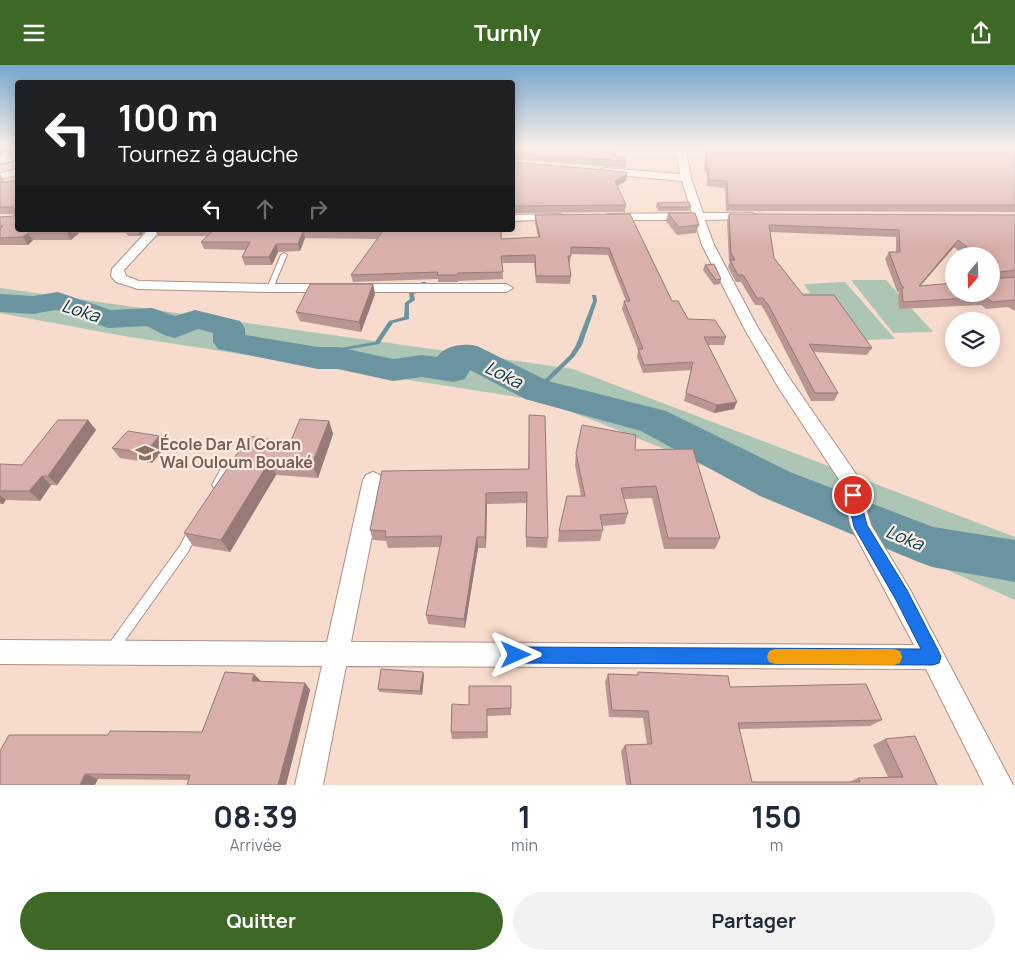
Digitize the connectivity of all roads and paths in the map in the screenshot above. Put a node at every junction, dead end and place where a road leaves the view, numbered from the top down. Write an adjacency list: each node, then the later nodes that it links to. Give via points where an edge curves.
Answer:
1 (687, 181): 2 (street)
2 (699, 216): 3 (street); 6 (street); 18 (street, via 708,245 751,329 849,479 861,527)
3 (768, 216)
4 (515, 217): 5 (street)
5 (570, 217)
6 (598, 217)
7 (153, 232): 9 (street, via 118,269 121,279 138,285)
8 (284, 255): 9 (lane)
9 (270, 288): 10 (street)
10 (506, 288)
11 (226, 470): 13 (lane)
12 (373, 480): 17 (street)
13 (212, 496)
14 (198, 523): 16 (lane, via 184,549)
15 (0, 653): 16 (street)
16 (109, 653): 17 (street)
17 (337, 655): 18 (street); 19 (street)
18 (933, 657): 20 (street)
19 (309, 785)
20 (999, 785)

